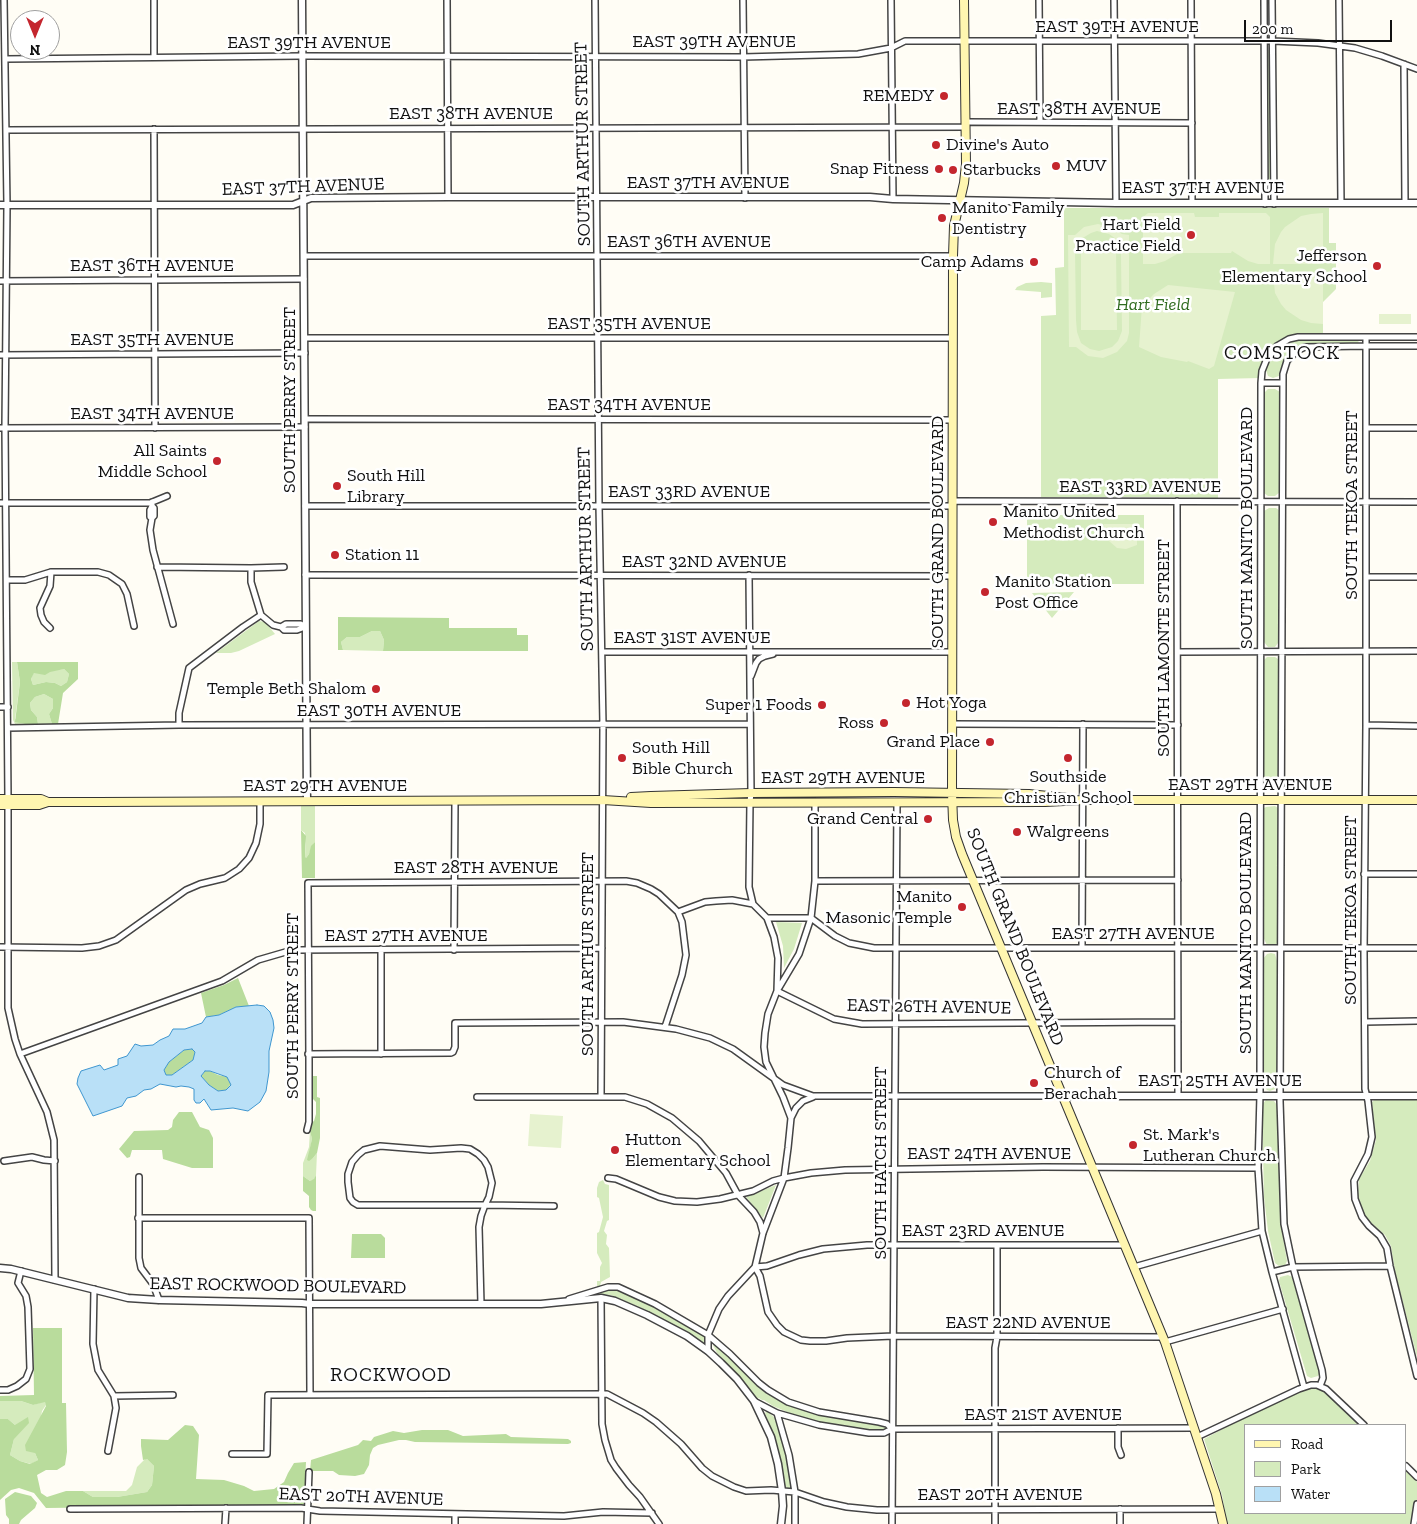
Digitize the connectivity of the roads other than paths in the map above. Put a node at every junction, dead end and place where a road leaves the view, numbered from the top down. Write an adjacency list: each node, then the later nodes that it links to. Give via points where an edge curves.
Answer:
1 (4, 0): 25 (street)
2 (154, 0): 26 (street)
3 (302, 0): 23 (street, SOUTH PERRY STREET)
4 (447, 0): 27 (street)
5 (595, 0): 24 (street, SOUTH ARTHUR STREET)
6 (743, 0): 28 (street)
7 (891, 0): 22 (street)
8 (964, 0): 15 (main road, SOUTH GRAND BOULEVARD)
9 (1039, 0): 16 (street)
10 (1114, 0): 17 (street)
11 (1191, 0): 18 (street)
12 (1264, 0): 19 (street)
13 (1272, 0): 20 (street)
14 (1339, 0): 21 (street)
15 (964, 40): 16 (street, EAST 39TH AVENUE); 22 (street, EAST 39TH AVENUE, via 905,41); 34 (main road, SOUTH GRAND BOULEVARD)
16 (1039, 41): 17 (street, EAST 39TH AVENUE); 31 (street)
17 (1114, 41): 18 (street, EAST 39TH AVENUE); 32 (street)
18 (1191, 41): 19 (street, EAST 39TH AVENUE); 33 (street)
19 (1264, 41): 20 (street, EAST 39TH AVENUE); 54 (street)
20 (1273, 41): 21 (street, EAST 39TH AVENUE); 55 (street)
21 (1339, 46): 29 (street, EAST 39TH AVENUE); 50 (street)
22 (891, 48): 28 (street, EAST 39TH AVENUE, via 858,54); 38 (street)
23 (302, 56): 26 (street, EAST 39TH AVENUE); 27 (street, EAST 39TH AVENUE); 40 (street, SOUTH PERRY STREET)
24 (596, 56): 27 (street, EAST 39TH AVENUE); 28 (street, EAST 39TH AVENUE); 36 (street, SOUTH ARTHUR STREET)
25 (4, 57): 26 (street, EAST 39TH AVENUE); 41 (street)
26 (154, 57)
27 (448, 57): 35 (street)
28 (743, 57): 37 (street)
29 (1404, 64): 30 (street, EAST 39TH AVENUE); 51 (street)
30 (1417, 70)
31 (1040, 122): 32 (street, EAST 38TH AVENUE); 34 (street, EAST 38TH AVENUE)
32 (1115, 122): 33 (street, EAST 38TH AVENUE); 53 (street)
33 (1192, 122): 49 (street)
34 (966, 125): 38 (street, EAST 38TH AVENUE); 47 (main road, SOUTH GRAND BOULEVARD, via 966,164)
35 (448, 128): 36 (street, EAST 38TH AVENUE); 40 (street, EAST 38TH AVENUE); 43 (street)
36 (596, 128): 37 (street, EAST 38TH AVENUE); 44 (street, SOUTH ARTHUR STREET)
37 (745, 128): 38 (street, EAST 38TH AVENUE); 45 (street)
38 (892, 128): 46 (street)
39 (154, 129): 40 (street, EAST 38TH AVENUE); 41 (street, EAST 38TH AVENUE); 57 (street)
40 (303, 129): 48 (street, SOUTH PERRY STREET)
41 (6, 130): 42 (street, EAST 38TH AVENUE); 56 (street)
42 (0, 131)
43 (448, 198): 44 (street, EAST 37TH AVENUE); 48 (street, EAST 37TH AVENUE, via 311,198)
44 (597, 198): 45 (street, EAST 37TH AVENUE); 59 (street, SOUTH ARTHUR STREET)
45 (745, 198): 46 (street, EAST 37TH AVENUE)
46 (892, 199): 47 (street, EAST 37TH AVENUE)
47 (959, 200): 53 (street, EAST 37TH AVENUE); 60 (main road, SOUTH GRAND BOULEVARD)
48 (303, 201): 57 (street, EAST 37TH AVENUE, via 293,205); 58 (street, SOUTH PERRY STREET)
49 (1192, 203): 53 (street, EAST 37TH AVENUE); 54 (street, EAST 37TH AVENUE)
50 (1341, 203): 51 (street, EAST 37TH AVENUE); 55 (street, EAST 37TH AVENUE)
51 (1405, 203): 52 (street, EAST 37TH AVENUE)
52 (1417, 203)
53 (1116, 204)
54 (1265, 204): 55 (street, EAST 37TH AVENUE)
55 (1274, 204)
56 (4, 205): 57 (street, EAST 37TH AVENUE); 64 (street)
57 (155, 205): 61 (street)
58 (304, 256): 59 (street, EAST 36TH AVENUE); 62 (street, SOUTH PERRY STREET)
59 (598, 256): 60 (street, EAST 36TH AVENUE); 68 (street, SOUTH ARTHUR STREET)
60 (953, 256): 69 (main road, SOUTH GRAND BOULEVARD)
61 (155, 279): 62 (street, EAST 36TH AVENUE); 64 (street, EAST 36TH AVENUE); 73 (street)
62 (304, 279): 67 (street, SOUTH PERRY STREET)
63 (0, 281): 64 (street, EAST 36TH AVENUE)
64 (7, 281): 74 (street)
65 (1366, 337): 66 (street, SOUTH MANITO BOULEVARD); 70 (street, SOUTH TEKOA STREET); 75 (street, SOUTH MANITO BOULEVARD, via 1307,336 1289,339 1268,356)
66 (1417, 337)
67 (304, 338): 68 (street, EAST 35TH AVENUE); 72 (street, SOUTH PERRY STREET)
68 (598, 338): 69 (street, EAST 35TH AVENUE); 78 (street, SOUTH ARTHUR STREET)
69 (953, 338): 79 (main road, SOUTH GRAND BOULEVARD)
70 (1366, 346): 71 (street, SOUTH MANITO BOULEVARD); 76 (street, SOUTH MANITO BOULEVARD, via 1305,347 1287,361); 83 (street, SOUTH TEKOA STREET)
71 (1417, 346)
72 (305, 352): 73 (street, EAST 35TH AVENUE); 77 (street, SOUTH PERRY STREET)
73 (154, 354): 74 (street, EAST 35TH AVENUE); 82 (street)
74 (3, 355): 81 (street)
75 (1261, 383): 76 (street, SOUTH MANITO BOULEVARD); 87 (street, SOUTH MANITO BOULEVARD)
76 (1282, 384): 88 (street, SOUTH MANITO BOULEVARD)
77 (305, 419): 78 (street, EAST 34TH AVENUE); 80 (street, SOUTH PERRY STREET)
78 (598, 419): 79 (street, EAST 34TH AVENUE); 94 (street, SOUTH ARTHUR STREET)
79 (952, 420): 92 (main road, SOUTH GRAND BOULEVARD)
80 (305, 427): 82 (street, EAST 34TH AVENUE); 95 (street, SOUTH PERRY STREET)
81 (3, 428): 82 (street, EAST 34TH AVENUE); 91 (street)
82 (154, 428)
83 (1366, 428): 84 (street); 89 (street, SOUTH TEKOA STREET)
84 (1417, 428)
85 (167, 496): 93 (street)
86 (1177, 501): 87 (street, EAST 33RD AVENUE); 92 (street, EAST 33RD AVENUE); 120 (street, SOUTH LAMONTE STREET)
87 (1261, 501): 88 (street, EAST 33RD AVENUE); 113 (street, SOUTH MANITO BOULEVARD)
88 (1282, 502): 89 (street, EAST 33RD AVENUE); 114 (street, SOUTH MANITO BOULEVARD)
89 (1366, 502): 90 (street, EAST 33RD AVENUE); 104 (street, SOUTH TEKOA STREET)
90 (1417, 502)
91 (3, 503): 93 (street); 106 (street)
92 (953, 503): 94 (street, EAST 33RD AVENUE); 103 (main road, SOUTH GRAND BOULEVARD)
93 (152, 504): 96 (street, via 150,530)
94 (599, 505): 95 (street, EAST 33RD AVENUE); 102 (street, SOUTH ARTHUR STREET)
95 (305, 506): 100 (street, SOUTH PERRY STREET)
96 (157, 567): 98 (street); 108 (street)
97 (284, 567): 98 (street)
98 (251, 568): 107 (street, via 251,582)
99 (51, 572): 106 (street, via 25,580); 109 (street, via 109,575 122,584 127,594); 111 (street, via 50,586 40,608 44,622)
100 (305, 575): 102 (street, EAST 32ND AVENUE); 110 (street, SOUTH PERRY STREET)
101 (749, 575): 102 (street, EAST 32ND AVENUE); 103 (street, EAST 32ND AVENUE); 112 (street)
102 (600, 576): 117 (street, SOUTH ARTHUR STREET)
103 (953, 576): 119 (main road, SOUTH GRAND BOULEVARD)
104 (1366, 577): 105 (street); 115 (street, SOUTH TEKOA STREET)
105 (1417, 577)
106 (7, 580): 123 (street)
107 (261, 615): 110 (street, via 273,625 301,624); 129 (street, via 189,668)
108 (173, 624)
109 (134, 626)
110 (304, 627): 130 (street, SOUTH PERRY STREET)
111 (50, 628)
112 (749, 651): 117 (street, EAST 31ST AVENUE); 118 (street, EAST 31ST AVENUE); 121 (street)
113 (1260, 651): 114 (street); 120 (street); 138 (street, SOUTH MANITO BOULEVARD)
114 (1282, 651): 115 (street); 139 (street, SOUTH MANITO BOULEVARD)
115 (1366, 651): 116 (street); 133 (street, SOUTH TEKOA STREET)
116 (1417, 651)
117 (602, 652): 131 (street, SOUTH ARTHUR STREET)
118 (783, 652): 119 (street, EAST 31ST AVENUE); 121 (street, EAST 31ST AVENUE, via 760,659)
119 (952, 652): 127 (main road, SOUTH GRAND BOULEVARD)
120 (1178, 652): 132 (street, SOUTH LAMONTE STREET)
121 (749, 679): 126 (street)
122 (0, 707): 123 (street)
123 (8, 707): 125 (street)
124 (0, 716): 125 (street)
125 (8, 716): 135 (street)
126 (750, 724): 131 (street, EAST 30TH AVENUE); 136 (street)
127 (952, 724): 128 (street); 137 (main road, SOUTH GRAND BOULEVARD)
128 (1083, 724): 132 (street); 141 (street)
129 (179, 725): 130 (street, EAST 30TH AVENUE); 135 (street, EAST 30TH AVENUE)
130 (306, 725): 131 (street, EAST 30TH AVENUE); 146 (street, SOUTH PERRY STREET)
131 (603, 725): 140 (street, SOUTH ARTHUR STREET)
132 (1178, 725): 142 (street, SOUTH LAMONTE STREET)
133 (1366, 725): 134 (street); 143 (street, SOUTH TEKOA STREET)
134 (1417, 726)
135 (8, 728): 148 (street)
136 (751, 793): 137 (main road, EAST 29TH AVENUE); 140 (main road, EAST 29TH AVENUE); 149 (street)
137 (952, 793): 141 (main road, EAST 29TH AVENUE, via 1029,794); 152 (main road, SOUTH GRAND BOULEVARD)
138 (1261, 799): 139 (main road, EAST 29TH AVENUE); 142 (main road, EAST 29TH AVENUE); 177 (street, SOUTH MANITO BOULEVARD)
139 (1282, 799): 143 (main road, EAST 29TH AVENUE); 178 (street, SOUTH MANITO BOULEVARD)
140 (603, 800): 147 (main road, EAST 29TH AVENUE); 149 (main road, EAST 29TH AVENUE); 159 (street, SOUTH ARTHUR STREET)
141 (1083, 800): 142 (main road, EAST 29TH AVENUE); 152 (main road, EAST 29TH AVENUE); 155 (street)
142 (1178, 800): 158 (street, SOUTH LAMONTE STREET)
143 (1365, 800): 144 (main road, EAST 29TH AVENUE); 153 (street, SOUTH TEKOA STREET)
144 (1417, 800)
145 (260, 801): 146 (main road, EAST 29TH AVENUE); 148 (main road, EAST 29TH AVENUE, via 48,802 39,805); 168 (street, via 256,843 249,858 225,878 186,890 116,940 99,946)
146 (307, 801): 147 (main road, EAST 29TH AVENUE)
147 (455, 801): 161 (street)
148 (4, 802): 168 (street)
149 (750, 802): 150 (main road, EAST 29TH AVENUE); 163 (street, via 749,887)
150 (816, 802): 151 (main road, EAST 29TH AVENUE); 160 (street)
151 (897, 802): 152 (main road, EAST 29TH AVENUE); 156 (street, SOUTH HATCH STREET)
152 (952, 802): 157 (main road, SOUTH GRAND BOULEVARD, via 956,837)
153 (1364, 874): 154 (street); 174 (street, SOUTH TEKOA STREET)
154 (1417, 874)
155 (1083, 879): 157 (street); 158 (street); 172 (street)
156 (896, 880): 157 (street); 160 (street); 170 (street, SOUTH HATCH STREET)
157 (973, 880): 171 (main road, SOUTH GRAND BOULEVARD)
158 (1178, 880): 173 (street, SOUTH LAMONTE STREET)
159 (602, 881): 161 (street, EAST 28TH AVENUE); 164 (street, EAST 28TH AVENUE, via 637,883 659,894); 169 (street, SOUTH ARTHUR STREET)
160 (815, 881): 166 (street)
161 (455, 882): 162 (street, EAST 28TH AVENUE); 180 (street)
162 (308, 883): 179 (street, SOUTH PERRY STREET)
163 (753, 904): 164 (street, via 716,900); 165 (street)
164 (678, 912): 188 (street, via 686,954 680,984)
165 (768, 918): 166 (street); 181 (street, via 778,958)
166 (811, 918): 170 (street, EAST 27TH AVENUE, via 849,943); 181 (street, via 799,954)
167 (0, 947): 168 (street)
168 (7, 947): 189 (street, via 9,1019)
169 (602, 948): 180 (street, EAST 27TH AVENUE); 182 (street, SOUTH ARTHUR STREET)
170 (895, 948): 171 (street, EAST 27TH AVENUE); 187 (street, SOUTH HATCH STREET)
171 (1002, 948): 172 (street, EAST 27TH AVENUE); 183 (main road, SOUTH GRAND BOULEVARD)
172 (1082, 948): 173 (street, EAST 27TH AVENUE)
173 (1178, 948): 177 (street, EAST 27TH AVENUE); 184 (street, SOUTH LAMONTE STREET)
174 (1364, 948): 175 (street, EAST 27TH AVENUE); 178 (street, EAST 27TH AVENUE); 185 (street, SOUTH TEKOA STREET)
175 (1417, 948)
176 (381, 949): 179 (street, EAST 27TH AVENUE); 180 (street, EAST 27TH AVENUE); 191 (street)
177 (1260, 949): 178 (street, EAST 27TH AVENUE); 197 (street, SOUTH MANITO BOULEVARD)
178 (1281, 949): 198 (street, SOUTH MANITO BOULEVARD)
179 (308, 950): 189 (street, EAST 27TH AVENUE, via 289,951 258,960 222,981); 190 (street, SOUTH PERRY STREET)
180 (454, 950)
181 (777, 991): 187 (street, EAST 26TH AVENUE, via 834,1019 862,1024); 192 (street, via 768,1014 764,1047)
182 (601, 1022): 188 (street); 191 (street, via 455,1022 455,1047 449,1054); 202 (street, SOUTH ARTHUR STREET)
183 (1033, 1022): 184 (street, EAST 26TH AVENUE); 187 (street, EAST 26TH AVENUE); 195 (main road, SOUTH GRAND BOULEVARD)
184 (1178, 1022): 196 (street, SOUTH LAMONTE STREET)
185 (1365, 1022): 186 (street); 199 (street, SOUTH TEKOA STREET)
186 (1417, 1022)
187 (895, 1023): 194 (street, SOUTH HATCH STREET)
188 (665, 1027): 192 (street, via 728,1046)
189 (20, 1054): 206 (street, via 47,1112)
190 (308, 1054): 191 (street); 204 (street, SOUTH PERRY STREET)
191 (381, 1054)
192 (772, 1077): 193 (street, EAST 25TH AVENUE, via 783,1085); 203 (street)
193 (813, 1096): 194 (street, EAST 25TH AVENUE); 203 (street, via 803,1101)
194 (895, 1096): 195 (street, EAST 25TH AVENUE); 209 (street, SOUTH HATCH STREET)
195 (1062, 1096): 196 (street, EAST 25TH AVENUE); 207 (main road, SOUTH GRAND BOULEVARD)
196 (1178, 1096): 197 (street, EAST 25TH AVENUE)
197 (1260, 1096): 198 (street, EAST 25TH AVENUE); 208 (street, SOUTH MANITO BOULEVARD)
198 (1280, 1096): 199 (street, EAST 25TH AVENUE); 225 (street, SOUTH MANITO BOULEVARD, via 1284,1224)
199 (1367, 1096): 200 (street, EAST 25TH AVENUE); 222 (street, SOUTH TEKOA STREET, via 1372,1137 1368,1154 1354,1181 1355,1198 1362,1217 1387,1248)
200 (1417, 1096)
201 (476, 1097): 202 (street)
202 (601, 1097): 213 (street, via 624,1097 647,1104 672,1118 709,1152)
203 (791, 1118): 212 (street)
204 (307, 1130)
205 (4, 1161): 206 (street, via 32,1157)
206 (55, 1161): 229 (street)
207 (1093, 1167): 208 (street, EAST 24TH AVENUE); 209 (street, EAST 24TH AVENUE); 221 (main road, SOUTH GRAND BOULEVARD)
208 (1258, 1168): 217 (street, SOUTH MANITO BOULEVARD)
209 (895, 1169): 212 (street, EAST 24TH AVENUE, via 845,1170); 219 (street, SOUTH HATCH STREET)
210 (138, 1177): 216 (street)
211 (608, 1178): 213 (street, EAST 24TH AVENUE, via 675,1201 697,1202)
212 (784, 1178): 213 (street, EAST 24TH AVENUE); 218 (street)
213 (738, 1195): 218 (street, via 754,1212)
214 (485, 1205): 214 (street, via 491,1191 491,1175 484,1160 470,1149 380,1146 364,1150 352,1162 348,1182 350,1198 358,1204); 215 (street); 235 (street, via 479,1226)
215 (554, 1206)
216 (138, 1218): 232 (street, via 141,1268 154,1284); 234 (street, via 309,1218)
217 (1262, 1231): 224 (street); 227 (street, SOUTH MANITO BOULEVARD)
218 (763, 1234): 223 (street)
219 (894, 1244): 220 (street, EAST 23RD AVENUE); 223 (street, EAST 23RD AVENUE, via 823,1249); 238 (street, SOUTH HATCH STREET)
220 (997, 1245): 221 (street, EAST 23RD AVENUE); 239 (street)
221 (1124, 1245): 224 (main road, SOUTH GRAND BOULEVARD)
222 (1390, 1266): 225 (street); 242 (street, SOUTH TEKOA STREET)
223 (755, 1267): 237 (street, via 728,1296); 238 (street, EAST 22ND AVENUE, via 768,1312 776,1325 793,1337 810,1341)
224 (1134, 1267): 240 (main road, SOUTH GRAND BOULEVARD)
225 (1293, 1267): 227 (street); 243 (street, SOUTH MANITO BOULEVARD, via 1322,1370)
226 (0, 1268): 228 (street, EAST ROCKWOOD BOULEVARD)
227 (1272, 1272): 236 (street, SOUTH MANITO BOULEVARD)
228 (20, 1274): 229 (street, EAST ROCKWOOD BOULEVARD); 245 (street, via 18,1283 28,1307 30,1369 18,1386)
229 (55, 1280): 230 (street, EAST ROCKWOOD BOULEVARD)
230 (94, 1289): 232 (street, EAST ROCKWOOD BOULEVARD, via 128,1298); 249 (street, via 93,1344 98,1370)
231 (601, 1298): 233 (street, EAST ROCKWOOD BOULEVARD); 241 (street, via 648,1315); 247 (street)
232 (159, 1300): 234 (street, EAST ROCKWOOD BOULEVARD)
233 (560, 1302): 235 (street, EAST ROCKWOOD BOULEVARD); 237 (street, EAST ROCKWOOD BOULEVARD, via 618,1287)
234 (310, 1304): 235 (street, EAST ROCKWOOD BOULEVARD); 246 (street)
235 (481, 1304)
236 (1283, 1309): 240 (street, EAST 22ND AVENUE); 244 (street, SOUTH MANITO BOULEVARD)
237 (708, 1335): 241 (street); 256 (street, EAST ROCKWOOD BOULEVARD, via 768,1390 788,1402 837,1416 887,1424)
238 (893, 1336): 239 (street, EAST 22ND AVENUE); 256 (street, SOUTH HATCH STREET)
239 (997, 1337): 240 (street, EAST 22ND AVENUE); 253 (street)
240 (1164, 1339): 255 (main road, SOUTH GRAND BOULEVARD)
241 (708, 1351): 250 (street)
242 (1417, 1376)
243 (1320, 1386): 244 (street); 252 (street)
244 (1304, 1387): 257 (street)
245 (0, 1390)
246 (310, 1394): 247 (street); 259 (street, via 268,1395 267,1454)
247 (602, 1394): 264 (street, EAST 20TH AVENUE, via 656,1422 702,1468 723,1482 746,1491); 275 (street, via 602,1424 611,1460)
248 (173, 1395): 249 (street)
249 (114, 1396): 258 (street, via 116,1408)
250 (754, 1401): 251 (street); 264 (street, via 771,1437)
251 (776, 1413): 256 (street, via 863,1433 878,1434); 265 (street, via 789,1455)
252 (1363, 1424)
253 (996, 1428): 254 (street, EAST 21ST AVENUE); 256 (street, EAST 21ST AVENUE); 270 (street)
254 (1118, 1428): 255 (street, EAST 21ST AVENUE); 260 (street)
255 (1194, 1428): 257 (main road, SOUTH GRAND BOULEVARD)
256 (892, 1429): 269 (street, SOUTH HATCH STREET)
257 (1197, 1437): 272 (main road, SOUTH GRAND BOULEVARD)
258 (108, 1451)
259 (232, 1454)
260 (1121, 1455)
261 (1407, 1467): 263 (street)
262 (309, 1472): 273 (street)
263 (1417, 1477)
264 (782, 1491): 265 (street, EAST 20TH AVENUE); 281 (street)
265 (795, 1492): 269 (street, EAST 20TH AVENUE, via 847,1507); 282 (street)
266 (1417, 1504): 274 (street)
267 (226, 1508): 268 (street, EAST 20TH AVENUE); 273 (street, EAST 20TH AVENUE); 277 (street)
268 (70, 1509)
269 (892, 1509): 270 (street, EAST 20TH AVENUE); 283 (street, SOUTH HATCH STREET)
270 (995, 1509): 271 (street, EAST 20TH AVENUE); 284 (street)
271 (1120, 1509): 272 (street, EAST 20TH AVENUE); 285 (street)
272 (1220, 1509): 286 (main road, SOUTH GRAND BOULEVARD)
273 (308, 1510): 276 (street, EAST 20TH AVENUE); 278 (street)
274 (1416, 1512): 287 (street)
275 (652, 1513): 276 (street, EAST 20TH AVENUE, via 603,1512 564,1516); 280 (street)
276 (456, 1514): 279 (street)
277 (225, 1524)
278 (307, 1524)
279 (455, 1524)
280 (659, 1524)
281 (781, 1524)
282 (795, 1524)
283 (892, 1524)
284 (995, 1524)
285 (1120, 1524)
286 (1223, 1524)
287 (1414, 1524)

